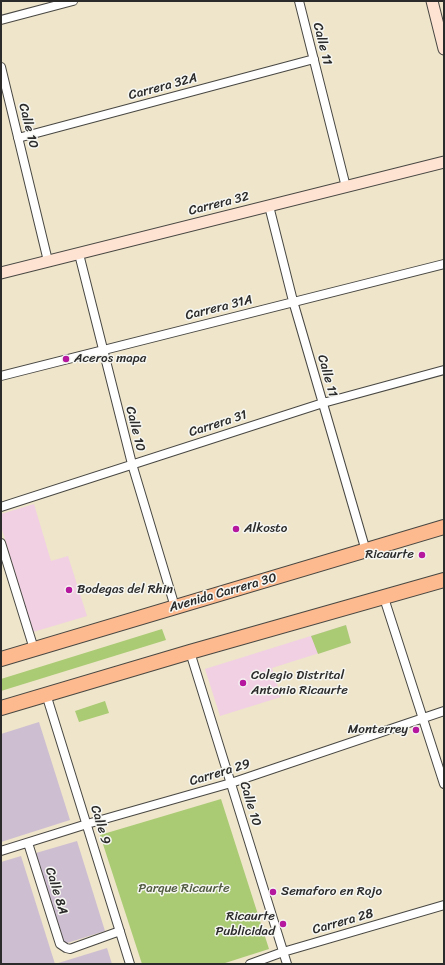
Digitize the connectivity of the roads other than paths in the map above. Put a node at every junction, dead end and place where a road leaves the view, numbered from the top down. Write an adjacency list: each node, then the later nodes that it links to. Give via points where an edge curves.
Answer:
1 (73, 1): 4 (street)
2 (299, 1): 6 (street, Calle 11)
3 (432, 1): 5 (street)
4 (1, 20)
5 (444, 49)
6 (314, 59): 8 (street, Carrera 32A); 10 (street, Calle 11)
7 (1, 67): 8 (street, Calle 10)
8 (18, 138): 13 (street, Calle 10)
9 (444, 162): 10 (street, Carrera 32)
10 (346, 187): 11 (street, Carrera 32)
11 (269, 206): 12 (street, Carrera 32); 16 (street, Calle 11)
12 (79, 254): 13 (street, Carrera 32); 17 (street, Calle 10)
13 (48, 261): 15 (street, Carrera 32)
14 (444, 264): 16 (street, Carrera 31A)
15 (1, 273)
16 (293, 301): 17 (street, Carrera 31A); 20 (street, Calle 11)
17 (103, 350): 19 (street, Carrera 31A); 21 (street, Calle 10)
18 (444, 370): 20 (street, Carrera 31)
19 (1, 376)
20 (323, 403): 21 (street, Carrera 31); 25 (street, Calle 11)
21 (132, 464): 22 (street, Carrera 31); 28 (street, Calle 10)
22 (1, 507)
23 (444, 527): 25 (highway, Avenida Carrera 30)
24 (1, 543): 29 (street)
25 (366, 551): 28 (highway, Avenida Carrera 30)
26 (444, 580): 27 (highway)
27 (384, 598): 30 (highway); 35 (street)
28 (175, 607): 29 (highway, Avenida Carrera 30)
29 (34, 649): 31 (highway, Avenida Carrera 30)
30 (190, 652): 32 (highway); 36 (street, Calle 10)
31 (1, 659)
32 (46, 694): 33 (highway); 38 (street, Calle 9)
33 (1, 708)
34 (444, 711): 35 (street, Carrera 29)
35 (422, 718): 36 (street, Carrera 29); 37 (street)
36 (231, 783): 38 (street, Carrera 29); 43 (street, Calle 10)
37 (444, 784)
38 (87, 824): 39 (street, Carrera 29); 42 (street, Calle 9)
39 (28, 843): 40 (street, Carrera 29); 42 (street, Calle 8A, via 62,947 70,949)
40 (1, 851)
41 (444, 906): 43 (street, Carrera 28)
42 (120, 931): 44 (street, Calle 9)
43 (283, 952): 45 (street, Carrera 28); 46 (street, Calle 10)
44 (130, 964)
45 (250, 964)
46 (287, 964)

